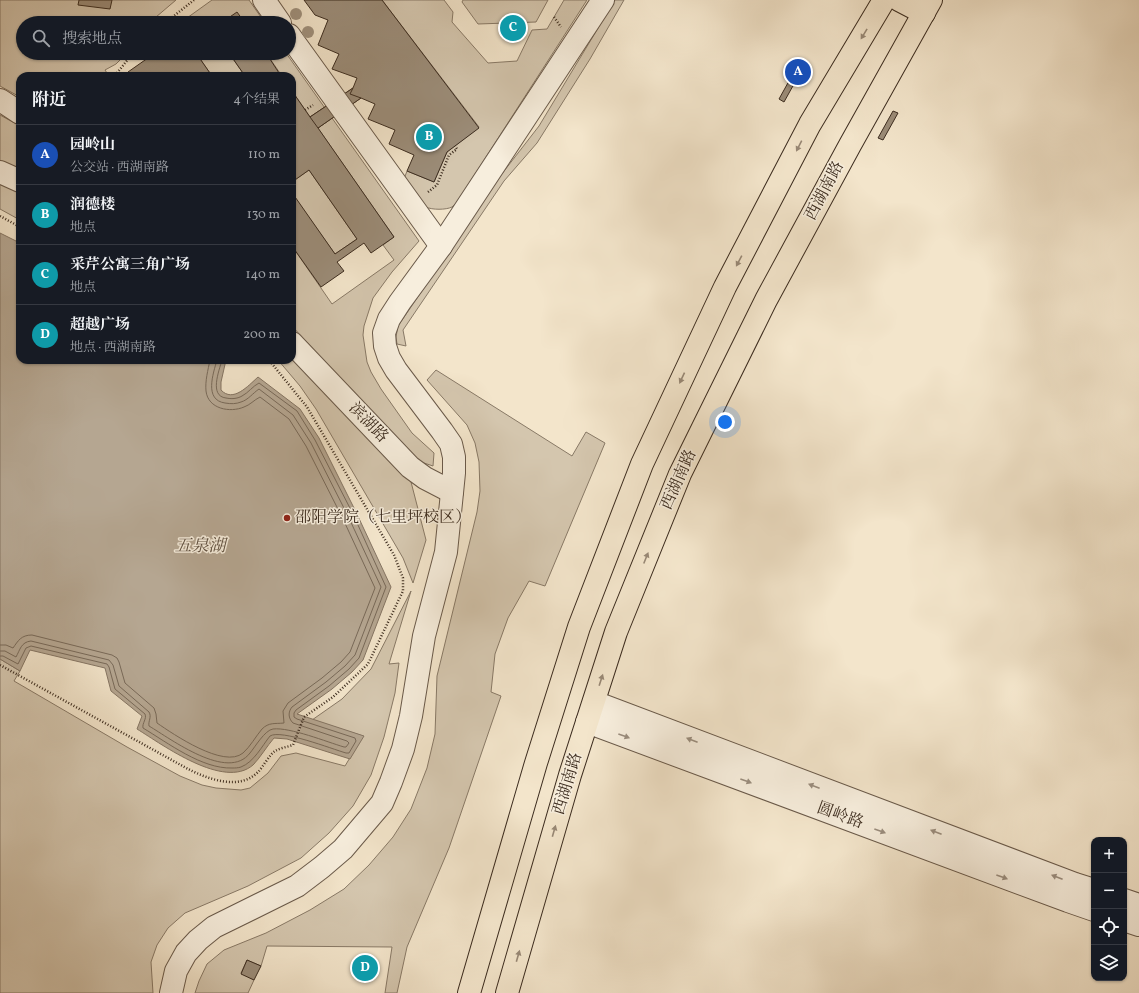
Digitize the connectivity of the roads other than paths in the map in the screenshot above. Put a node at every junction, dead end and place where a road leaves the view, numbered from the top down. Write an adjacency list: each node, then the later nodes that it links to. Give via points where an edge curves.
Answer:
1 (264, 0): 6 (street)
2 (603, 0): 12 (street)
3 (884, 0): 23 (main road, one-way to 23, via 806,131 725,287 642,464 579,627 536,763)
4 (899, 0): 5 (main road)
5 (927, 6): 15 (main road, 西湖南路, one-way to 5, via 616,632 680,474 766,300)
6 (275, 16)
7 (296, 45): 12 (street)
8 (0, 100): 9 (street)
9 (16, 110)
10 (0, 172): 11 (street)
11 (16, 179)
12 (441, 246): 14 (street, via 400,302 384,333 385,346 396,370 451,444 454,457)
13 (296, 347): 14 (street, 滨湖路, via 410,467)
14 (452, 492): 22 (street, via 446,552 424,636 411,716 403,749 382,803 343,849 297,886 214,926 198,940 186,953 176,971)
15 (590, 712): 16 (street, 圆岭路, one-way to 15); 19 (street, 圆岭路, one-way to 19); 24 (main road, 西湖南路, one-way to 15)
16 (1091, 889)
17 (1127, 901): 18 (street)
18 (1139, 905)
19 (1091, 909)
20 (1127, 921): 21 (street)
21 (1139, 925)
22 (171, 993)
23 (469, 993)
24 (507, 993)

